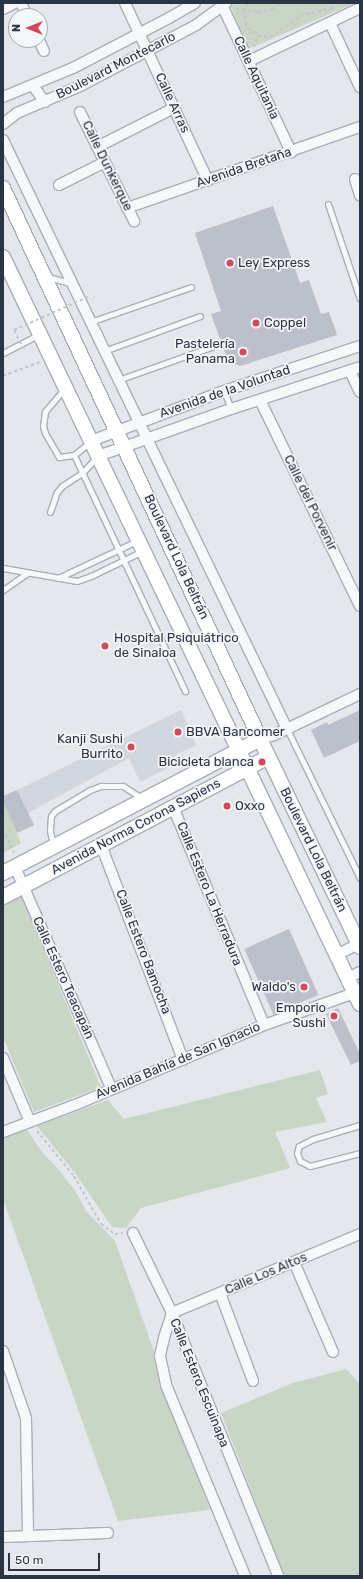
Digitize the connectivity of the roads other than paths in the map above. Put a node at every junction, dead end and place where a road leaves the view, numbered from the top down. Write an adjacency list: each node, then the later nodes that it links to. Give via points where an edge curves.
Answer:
1 (15, 3): 6 (street)
2 (125, 3): 8 (street, Calle Arras)
3 (195, 3): 8 (street, Boulevard Montecarlo)
4 (223, 4): 11 (street, Boulevard Montecarlo, via 196,25); 12 (street, Calle Aquitania)
5 (360, 8): 7 (street)
6 (3, 9)
7 (330, 23): 12 (street); 14 (street)
8 (139, 34): 11 (street, Calle Arras); 13 (street, Boulevard Montecarlo)
9 (43, 48): 10 (street)
10 (44, 51)
11 (148, 51): 16 (street, Boulevard Montecarlo); 17 (street, Calle Arras)
12 (249, 61): 23 (street, Calle Aquitania)
13 (33, 86): 15 (street, Boulevard Montecarlo); 16 (street)
14 (360, 87)
15 (3, 97)
16 (45, 102): 19 (street, Boulevard Montecarlo, via 17,113)
17 (174, 108): 22 (street); 26 (street, Calle Arras)
18 (80, 112): 22 (street, Calle Dunkerque)
19 (3, 124)
20 (360, 127): 23 (street, Avenida Bretaña)
21 (3, 140): 35 (street)
22 (97, 147): 24 (street, Calle Dunkerque)
23 (291, 152): 26 (street, Avenida Bretaña)
24 (105, 162): 27 (street); 31 (street, Calle Dunkerque)
25 (355, 179): 29 (street)
26 (208, 181): 31 (street, Avenida Bretaña)
27 (59, 185)
28 (3, 188): 34 (main road, Boulevard Lola Beltrán)
29 (360, 195)
30 (328, 204): 37 (lane)
31 (127, 208): 32 (street, Calle Dunkerque)
32 (134, 221)
33 (3, 257): 40 (main road, Boulevard Lola Beltrán)
34 (44, 277): 35 (lane); 54 (main road, Boulevard Lola Beltrán)
35 (72, 283): 39 (street)
36 (190, 287): 39 (lane)
37 (360, 299)
38 (200, 316): 43 (lane)
39 (90, 322): 43 (street)
40 (40, 334): 44 (lane); 48 (main road, Boulevard Lola Beltrán)
41 (360, 346): 49 (street, Avenida de la Voluntad)
42 (211, 347): 47 (lane)
43 (104, 351): 47 (street)
44 (3, 353)
45 (360, 367): 46 (street, Avenida de la Voluntad)
46 (350, 371): 50 (street); 51 (street, Avenida de la Voluntad)
47 (118, 380): 53 (street)
48 (66, 387): 56 (main road, Boulevard Lola Beltrán); 58 (lane, via 45,412 43,426 59,457)
49 (224, 391): 52 (lane); 53 (street, Avenida de la Voluntad)
50 (360, 392)
51 (260, 400): 52 (street, Avenida de la Voluntad); 69 (street, Calle del Porvenir)
52 (231, 409): 55 (street, Avenida de la Voluntad)
53 (139, 423): 54 (street, Avenida de la Voluntad); 55 (street)
54 (116, 431): 56 (street, Avenida de la Voluntad); 57 (main road, Boulevard Lola Beltrán)
55 (146, 438): 57 (street, Avenida de la Voluntad); 72 (street)
56 (91, 441): 58 (lane); 59 (main road, Boulevard Lola Beltrán)
57 (123, 446): 59 (street, Avenida de la Voluntad); 74 (main road, Boulevard Lola Beltrán)
58 (74, 455): 60 (lane)
59 (98, 456): 60 (lane); 62 (main road, Boulevard Lola Beltrán)
60 (82, 473): 61 (lane, via 62,486); 63 (lane)
61 (50, 512)
62 (141, 545): 63 (lane); 64 (lane); 75 (main road, Boulevard Lola Beltrán)
63 (119, 550): 64 (lane); 67 (lane)
64 (124, 560): 67 (lane, via 83,580); 70 (lane)
65 (3, 568): 66 (lane)
66 (27, 572): 67 (lane); 68 (lane)
67 (58, 578)
68 (3, 590)
69 (360, 606)
70 (186, 691)
71 (360, 694): 72 (street)
72 (287, 729): 73 (street); 83 (lane)
73 (274, 735): 74 (street); 76 (street)
74 (260, 739): 75 (main road, Avenida Norma Corona Sapiens); 76 (main road, Boulevard Lola Beltrán)
75 (238, 750): 77 (main road, Boulevard Lola Beltrán); 78 (main road, Avenida Norma Corona Sapiens)
76 (268, 757): 77 (main road, Avenida Norma Corona Sapiens); 86 (main road, Boulevard Lola Beltrán)
77 (246, 768): 79 (main road, Avenida Norma Corona Sapiens); 87 (main road, Boulevard Lola Beltrán)
78 (144, 800): 81 (main road, Avenida Norma Corona Sapiens); 81 (lane, via 123,786 101,786 90,790 51,816)
79 (173, 807): 80 (main road, Avenida Norma Corona Sapiens); 90 (street, Calle Estero La Herradura)
80 (101, 845): 84 (main road, Avenida Norma Corona Sapiens); 92 (street, Calle Estero Bamocha)
81 (53, 847): 82 (main road, Avenida Norma Corona Sapiens)
82 (12, 868): 84 (street, Calle Estero Teacapán)
83 (360, 878)
84 (22, 886): 85 (main road, Avenida Norma Corona Sapiens); 93 (street, Calle Estero Teacapán)
85 (3, 896)
86 (360, 945): 87 (street)
87 (337, 955): 88 (main road, Boulevard Lola Beltrán)
88 (354, 975): 89 (main road, Boulevard Lola Beltrán)
89 (358, 996): 90 (street, Avenida Bahía de San Ignacio)
90 (264, 1025): 92 (street, Avenida Bahía de San Ignacio)
91 (3, 1058): 94 (street)
92 (183, 1060): 93 (street, Avenida Bahía de San Ignacio)
93 (111, 1088): 94 (street, Avenida Bahía de San Ignacio)
94 (30, 1122): 96 (street, Avenida Bahía de San Ignacio)
95 (360, 1125): 97 (lane, via 313,1139 299,1146 297,1153 300,1161 310,1166)
96 (3, 1132)
97 (360, 1152)
98 (133, 1233): 102 (street)
99 (360, 1234): 100 (street, Calle Los Altos)
100 (294, 1262): 101 (street, Calle Los Altos); 104 (street)
101 (220, 1293): 102 (street, Calle Los Altos); 105 (street)
102 (172, 1313): 109 (street, Calle Estero Escuinapa, via 160,1356 166,1385); 110 (street, Calle Estero Escuinapa)
103 (3, 1351): 107 (street, via 26,1418)
104 (333, 1352)
105 (253, 1381)
106 (108, 1533): 107 (street)
107 (28, 1536): 108 (street)
108 (3, 1537)
109 (245, 1576)
110 (278, 1576)

